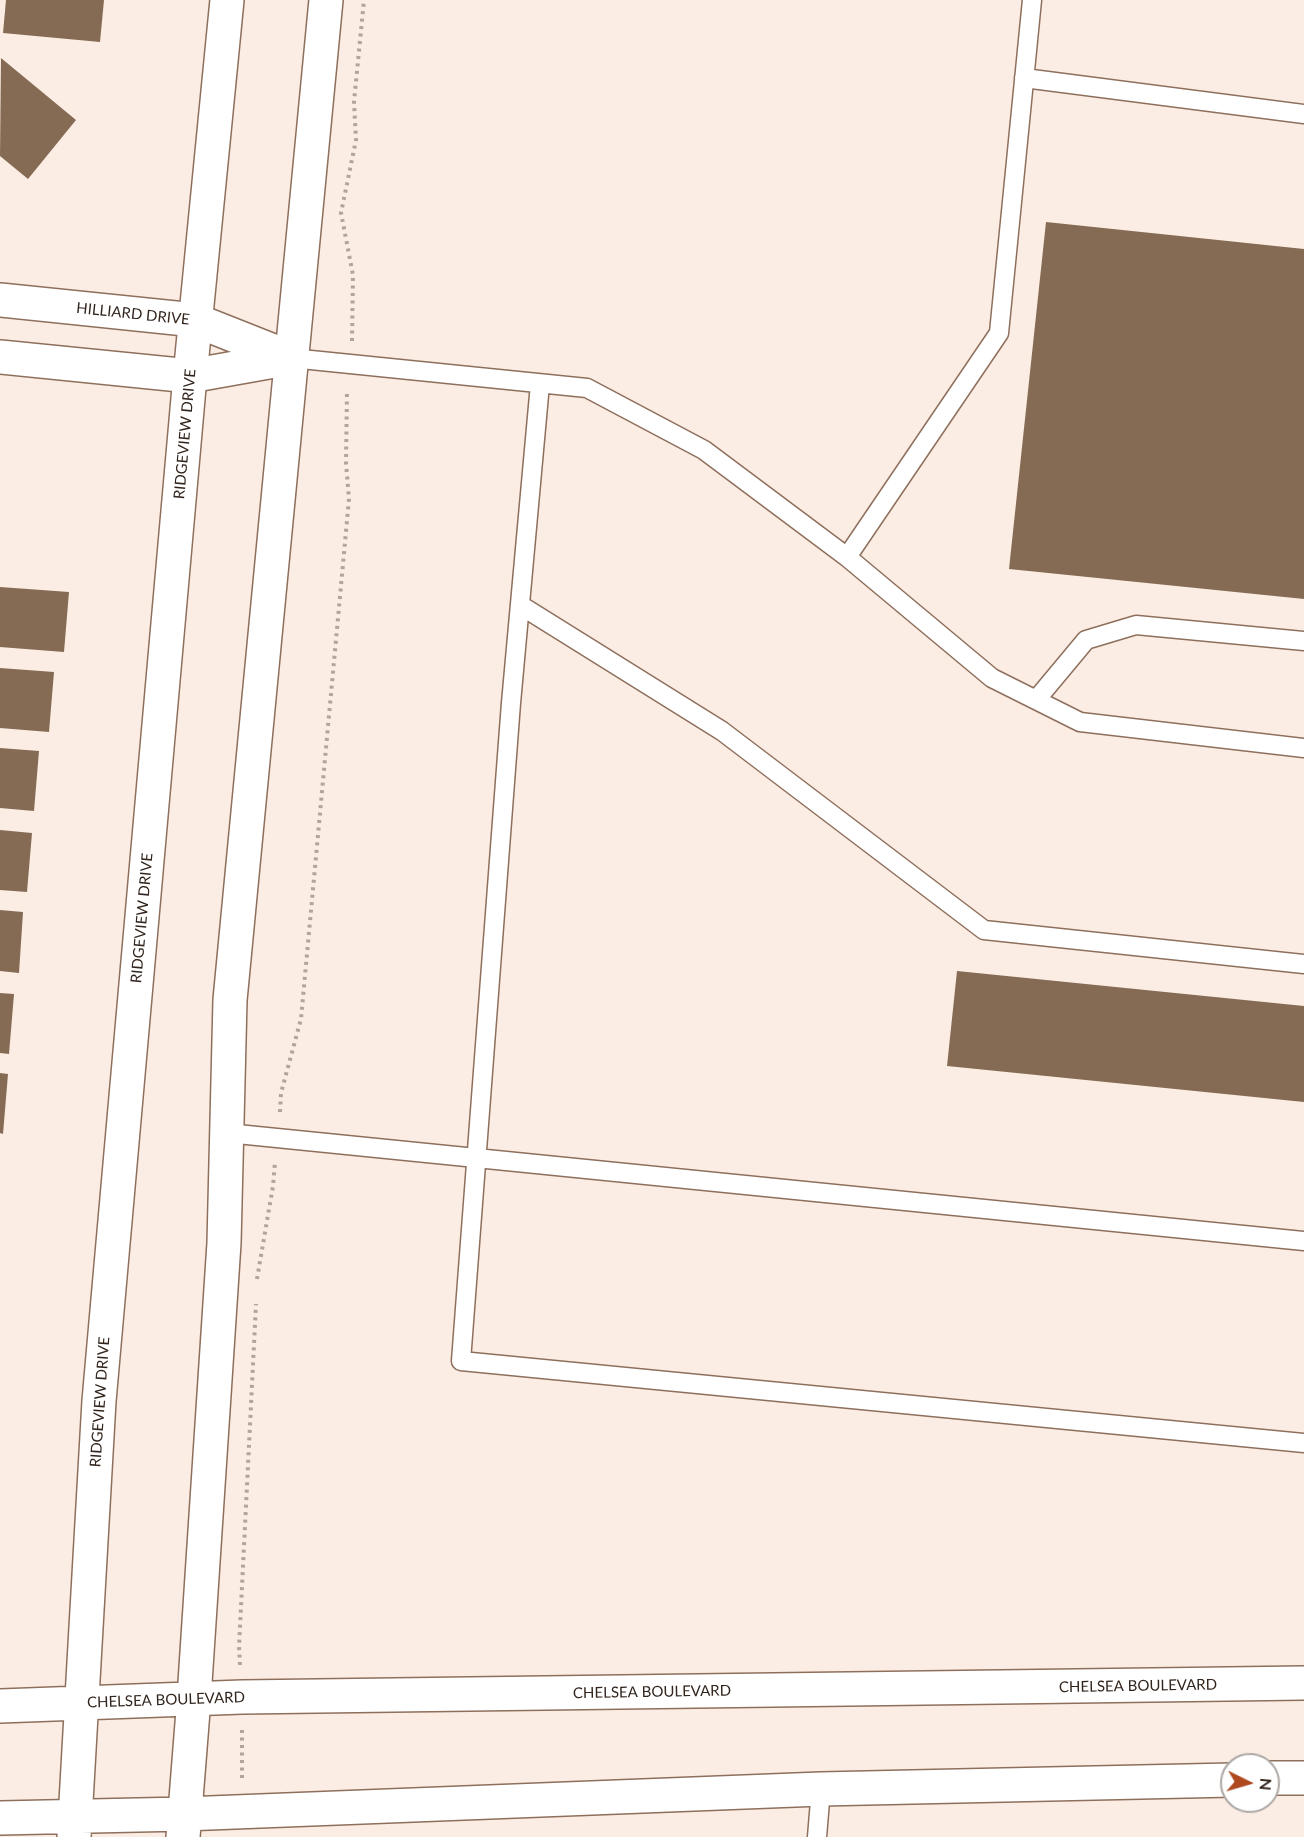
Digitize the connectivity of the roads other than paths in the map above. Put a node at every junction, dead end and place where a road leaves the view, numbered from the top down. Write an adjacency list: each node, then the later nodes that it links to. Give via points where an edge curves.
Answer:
1 (227, 0): 7 (main road, RIDGEVIEW DRIVE)
2 (326, 0): 9 (main road)
3 (1032, 0): 4 (lane)
4 (1024, 78): 5 (lane); 12 (lane, via 999,333)
5 (1304, 114)
6 (0, 300): 7 (main road, HILLIARD DRIVE)
7 (195, 320): 9 (main road, HILLIARD DRIVE); 10 (main road, RIDGEVIEW DRIVE)
8 (0, 357): 10 (main road)
9 (291, 358): 10 (main road); 11 (lane); 18 (main road, via 230,1000)
10 (190, 376): 24 (main road, RIDGEVIEW DRIVE, via 99,1401)
11 (540, 384): 12 (lane, via 587,388 704,450); 13 (lane)
12 (847, 557): 15 (lane, via 992,678)
13 (520, 605): 17 (lane, via 722,731 984,930); 19 (lane)
14 (1304, 641): 15 (lane, via 1136,625 1086,640)
15 (1036, 700): 16 (lane, via 1080,722)
16 (1304, 748)
17 (1304, 964)
18 (227, 1133): 19 (lane); 23 (main road, via 224,1243)
19 (475, 1158): 20 (lane); 21 (lane, via 461,1361)
20 (1304, 1241)
21 (1304, 1443)
22 (1304, 1683): 23 (main road, CHELSEA BOULEVARD)
23 (195, 1698): 24 (main road, CHELSEA BOULEVARD); 31 (main road)
24 (81, 1703): 25 (main road, CHELSEA BOULEVARD); 32 (main road, RIDGEVIEW DRIVE)
25 (0, 1706)
26 (1280, 1778): 27 (main road)
27 (1304, 1778)
28 (1220, 1780): 29 (main road)
29 (821, 1789): 31 (main road, via 243,1812); 33 (lane)
30 (0, 1818): 32 (main road)
31 (183, 1826): 32 (main road)
32 (75, 1827)
33 (817, 1837)

